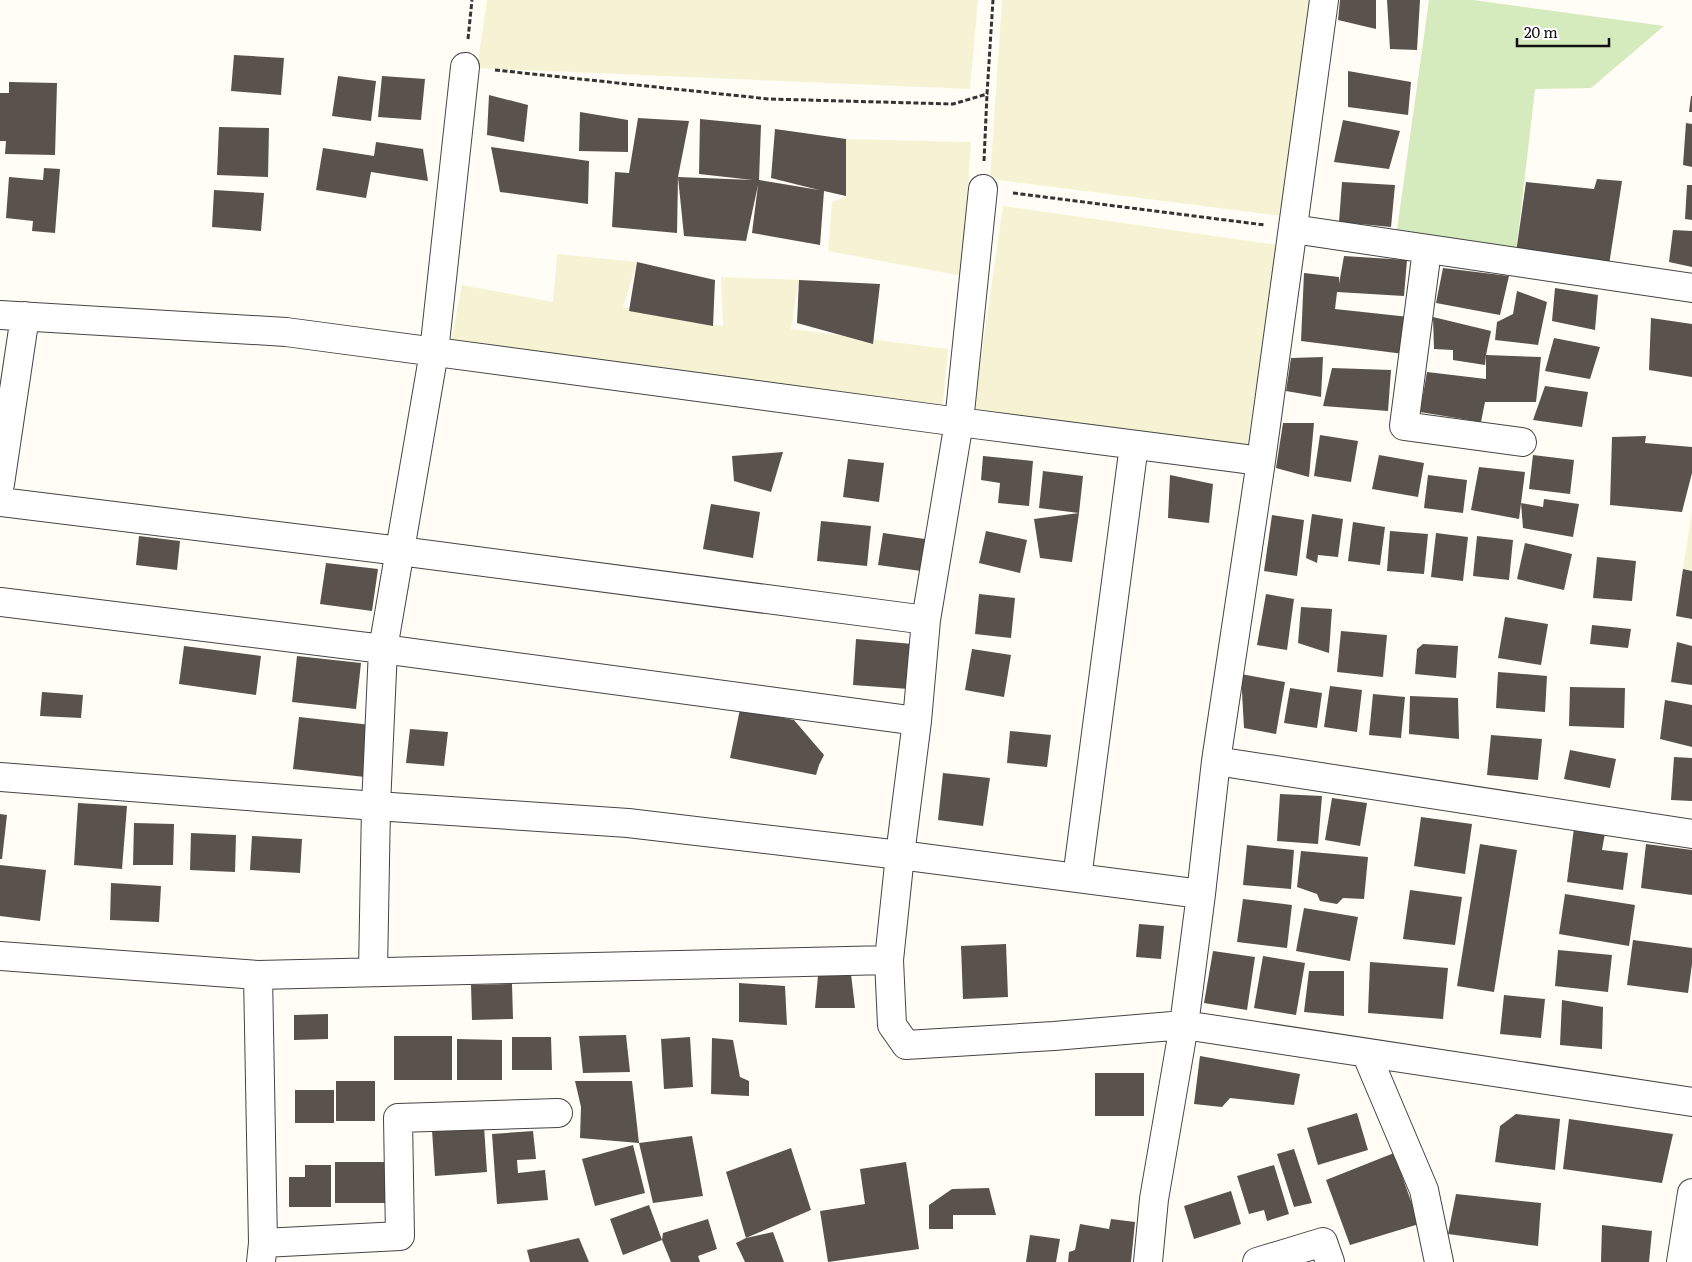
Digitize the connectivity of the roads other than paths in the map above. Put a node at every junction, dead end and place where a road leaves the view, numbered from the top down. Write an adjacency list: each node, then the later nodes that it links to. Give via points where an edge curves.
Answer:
1 (1324, 0): 4 (street)
2 (464, 67): 8 (street)
3 (983, 189): 9 (street)
4 (1293, 229): 5 (street); 12 (street)
5 (1427, 250): 6 (street); 10 (street, via 1404,426)
6 (1692, 288)
7 (13, 316): 8 (street, via 286,332); 13 (street)
8 (434, 352): 9 (street); 15 (street)
9 (959, 422): 11 (street); 17 (street)
10 (1522, 442)
11 (1134, 445): 12 (street); 25 (street)
12 (1261, 461): 20 (street)
13 (0, 484)
14 (0, 502): 15 (street)
15 (400, 551): 17 (street); 18 (street)
16 (0, 602): 18 (street)
17 (926, 620): 19 (street)
18 (383, 649): 19 (street); 22 (street)
19 (917, 721): 24 (street)
20 (1216, 761): 23 (street); 26 (street)
21 (0, 777): 22 (street)
22 (376, 806): 24 (street, via 628,823); 29 (street)
23 (1692, 834)
24 (900, 855): 25 (street); 28 (street)
25 (1077, 878): 26 (street)
26 (1201, 894): 31 (street)
27 (0, 956): 30 (street)
28 (889, 960): 29 (street); 31 (street, via 892,1024 906,1045)
29 (373, 972): 30 (street)
30 (258, 975): 36 (street)
31 (1184, 1025): 32 (street); 37 (street, via 1154,1199)
32 (1366, 1053): 33 (street); 40 (street, via 1424,1190)
33 (1692, 1102)
34 (558, 1112): 36 (street, via 398,1118 400,1236)
35 (1692, 1193): 41 (street)
36 (262, 1253)
37 (1148, 1262)
38 (1257, 1262): 39 (street, via 1323,1242)
39 (1330, 1262)
40 (1439, 1262)
41 (1680, 1262)

